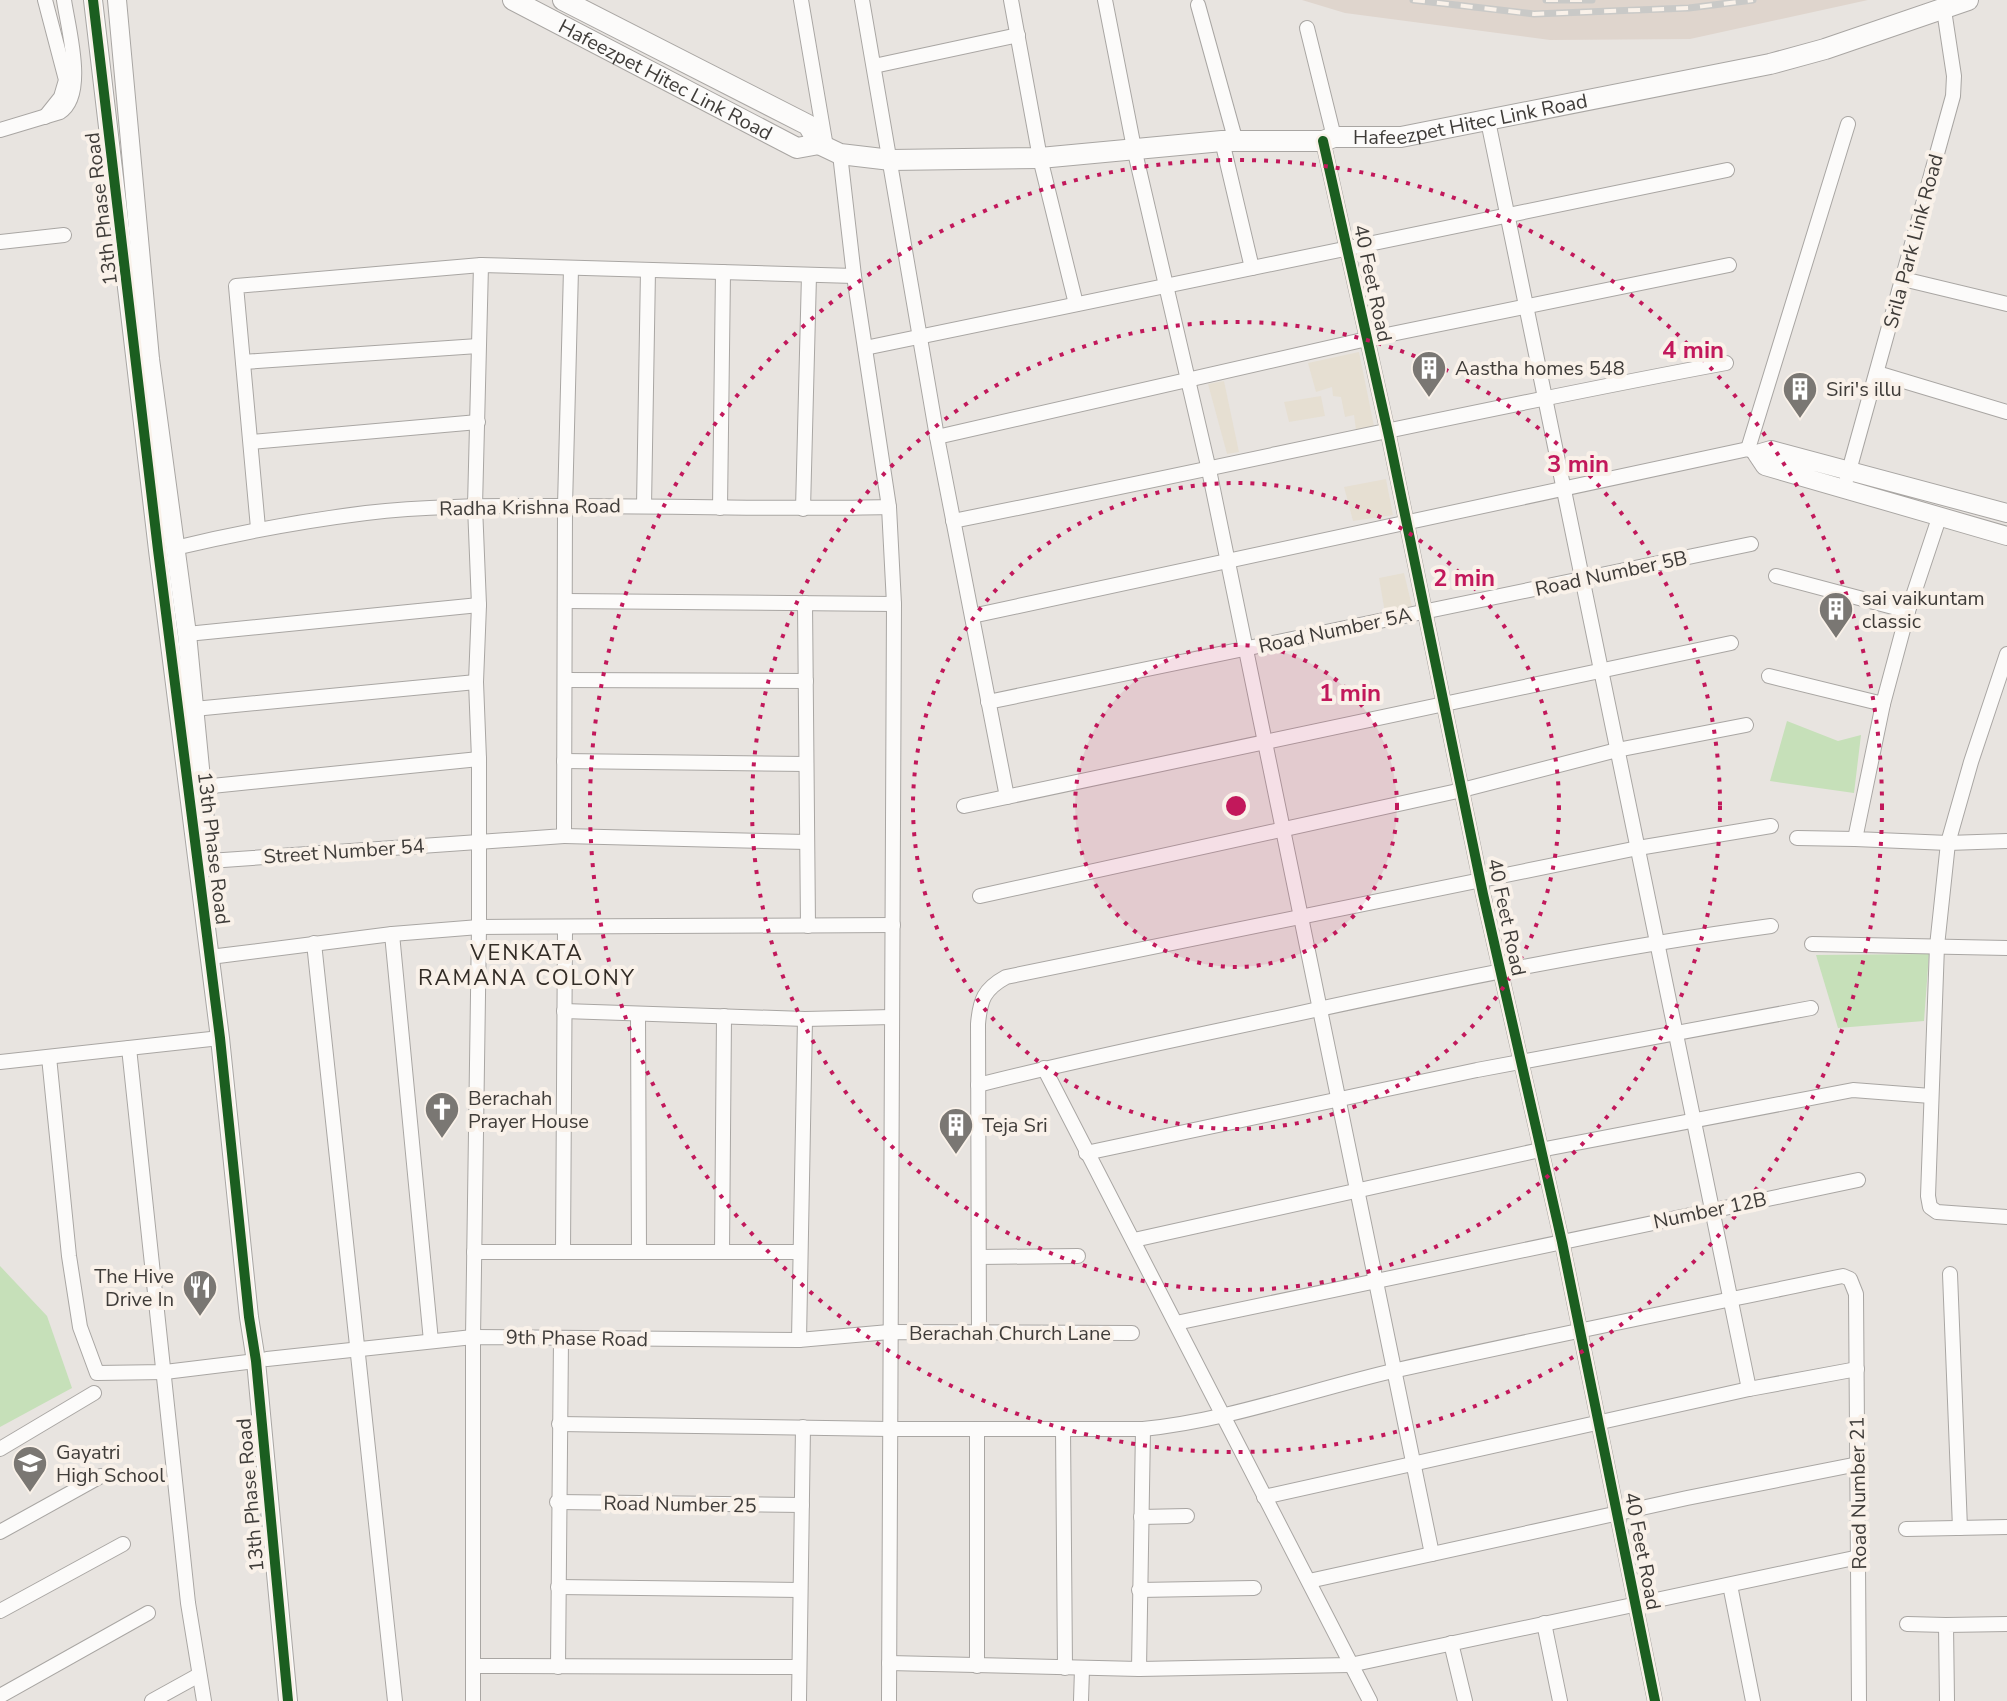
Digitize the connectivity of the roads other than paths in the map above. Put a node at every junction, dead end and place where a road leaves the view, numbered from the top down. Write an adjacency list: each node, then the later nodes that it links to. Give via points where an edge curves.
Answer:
1 (45, 0): 17 (street, via 66,80 61,97)
2 (64, 0): 17 (street, via 73,97 68,107)
3 (93, 0): 113 (street, 13th Phase Road)
4 (117, 0): 77 (street, 13th Phase Road, via 150,359)
5 (513, 0): 23 (main road, Hafeezpet Hitec Link Road, via 797,148)
6 (563, 0): 23 (main road, Hafeezpet Hitec Link Road, via 808,125)
7 (801, 0): 23 (street)
8 (862, 0): 16 (street)
9 (1011, 0): 15 (street)
10 (1105, 0): 24 (street)
11 (1968, 0): 13 (main road, Hafeezpet Hitec Link Road)
12 (1198, 5): 22 (street)
13 (1944, 10): 18 (main road, Hafeezpet Hitec Link Road, via 1770,64); 40 (street, Srila Park Link Road, via 1953,96)
14 (1307, 28): 21 (street, 40 Feet Road)
15 (1018, 35): 16 (street); 25 (street)
16 (874, 66): 26 (street)
17 (45, 117): 20 (street)
18 (1488, 121): 21 (main road, Hafeezpet Hitec Link Road, via 1401,137); 28 (street)
19 (1848, 124): 59 (street)
20 (0, 130)
21 (1329, 139): 22 (main road, Hafeezpet Hitec Link Road); 31 (street, 40 Feet Road)
22 (1229, 141): 24 (main road, Hafeezpet Hitec Link Road); 34 (street)
23 (828, 148): 26 (main road, Hafeezpet Hitec Link Road); 39 (street)
24 (1134, 148): 25 (main road, Hafeezpet Hitec Link Road); 41 (street)
25 (1040, 158): 26 (main road, Hafeezpet Hitec Link Road); 42 (street)
26 (891, 160): 45 (street)
27 (1727, 170): 28 (street)
28 (1507, 215): 31 (street); 44 (street)
29 (64, 235): 30 (street)
30 (0, 242)
31 (1347, 249): 34 (street); 46 (street, 40 Feet Road)
32 (481, 265): 35 (street); 47 (street); 49 (street, via 236,286)
33 (1729, 265): 44 (street)
34 (1252, 268): 41 (street)
35 (571, 269): 36 (street); 65 (street)
36 (648, 270): 37 (street); 66 (street)
37 (723, 272): 38 (street); 68 (street)
38 (809, 275): 39 (street); 69 (street)
39 (854, 276): 48 (street)
40 (1903, 279): 43 (street); 51 (street, Srila Park Link Road)
41 (1166, 286): 42 (street); 52 (street)
42 (1076, 304): 45 (street)
43 (2007, 304)
44 (1527, 308): 46 (street); 53 (street)
45 (919, 336): 48 (street); 57 (street)
46 (1367, 339): 52 (street); 56 (street, 40 Feet Road)
47 (478, 346): 49 (street); 55 (street)
48 (865, 348): 67 (street)
49 (243, 362): 58 (street)
50 (1726, 363): 53 (street)
51 (1877, 373): 54 (street); 61 (street, Srila Park Link Road)
52 (1187, 379): 57 (street); 60 (street)
53 (1545, 397): 56 (street); 62 (street)
54 (2007, 412)
55 (478, 422): 58 (street); 64 (street)
56 (1387, 432): 60 (street); 73 (street, 40 Feet Road)
57 (937, 437): 72 (street)
58 (251, 442): 74 (street)
59 (1752, 451): 61 (street, via 1771,450); 62 (street); 63 (street, via 1765,466)
60 (1209, 470): 72 (street); 78 (street)
61 (1849, 471): 63 (street, Srila Park Link Road); 70 (street)
62 (1564, 490): 73 (street); 80 (street)
63 (1844, 490): 71 (street)
64 (475, 506): 65 (street, Radha Krishna Road); 74 (street, Radha Krishna Road, via 368,512); 84 (street)
65 (565, 506): 66 (street, Radha Krishna Road); 81 (street)
66 (644, 506): 68 (street, Radha Krishna Road)
67 (889, 507): 69 (street, Radha Krishna Road); 83 (street)
68 (720, 508): 69 (street, Radha Krishna Road)
69 (803, 509)
70 (2007, 513)
71 (1939, 518): 75 (street); 85 (street)
72 (953, 521): 87 (street)
73 (1406, 522): 78 (street); 86 (street, 40 Feet Road)
74 (258, 528): 77 (street, Radha Krishna Road)
75 (2007, 536)
76 (1751, 544): 80 (street, Road Number 5B)
77 (175, 548): 88 (street, 13th Phase Road)
78 (1227, 561): 87 (street); 90 (street)
79 (1776, 576): 85 (street)
80 (1582, 579): 86 (street, Road Number 5B); 92 (street)
81 (566, 601): 82 (street); 94 (street)
82 (805, 603): 83 (street); 95 (street)
83 (894, 604): 126 (street)
84 (479, 605): 88 (street); 96 (street)
85 (1908, 611): 99 (street)
86 (1425, 612): 90 (street, Road Number 5A); 98 (street, 40 Feet Road)
87 (972, 616): 97 (street)
88 (187, 634): 100 (street, 13th Phase Road)
89 (1731, 643): 92 (street)
90 (1246, 649): 97 (street, Road Number 5A); 102 (street)
91 (2007, 654): 120 (street)
92 (1601, 670): 98 (street); 103 (street)
93 (1769, 676): 99 (street)
94 (565, 680): 95 (street); 105 (street)
95 (806, 681): 106 (street)
96 (476, 682): 100 (street); 104 (street)
97 (988, 702): 109 (street)
98 (1444, 704): 102 (street); 108 (street, 40 Feet Road)
99 (1883, 704): 116 (street)
100 (194, 709): 107 (street, 13th Phase Road)
101 (1746, 725): 103 (street)
102 (1264, 741): 109 (street); 112 (street)
103 (1617, 750): 108 (street); 121 (street)
104 (479, 759): 107 (street); 117 (street)
105 (564, 761): 106 (street); 114 (street)
106 (806, 764): 119 (street)
107 (202, 787): 113 (street, 13th Phase Road)
108 (1462, 790): 112 (street); 123 (street, 40 Feet Road)
109 (1007, 797): 110 (street)
110 (964, 806)
111 (1771, 826): 121 (street)
112 (1283, 828): 124 (street); 125 (street)
113 (200, 829): 122 (street, 13th Phase Road); 147 (street, 13th Phase Road)
114 (564, 836): 117 (street, Street Number 54); 119 (street, Street Number 54)
115 (1797, 838): 116 (street)
116 (1855, 839): 120 (street)
117 (479, 841): 122 (street, Street Number 54); 129 (street)
118 (2007, 841): 120 (street)
119 (807, 842): 127 (street)
120 (1948, 843): 135 (street)
121 (1638, 848): 123 (street); 132 (street)
122 (209, 861): 137 (street, 13th Phase Road)
123 (1481, 880): 125 (street); 138 (street, 40 Feet Road)
124 (980, 896)
125 (1303, 918): 140 (street); 153 (street, via 992,984 980,1003)
126 (893, 925): 127 (street); 144 (street)
127 (808, 926): 130 (street)
128 (1771, 926): 132 (street)
129 (479, 927): 130 (street); 131 (street); 165 (street)
130 (565, 929): 141 (street)
131 (392, 934): 133 (street); 184 (street)
132 (1657, 941): 138 (street); 146 (street)
133 (314, 943): 137 (street); 185 (street)
134 (1812, 944): 135 (street)
135 (1937, 946): 136 (street); 154 (street)
136 (2007, 948)
137 (218, 956): 175 (street, 13th Phase Road)
138 (1500, 971): 140 (street); 151 (street, 40 Feet Road)
139 (1811, 1008): 146 (street)
140 (1319, 1009): 152 (street); 155 (street)
141 (564, 1011): 142 (street); 166 (street)
142 (638, 1014): 143 (street); 167 (street)
143 (724, 1016): 145 (street); 168 (street)
144 (892, 1017): 145 (street); 178 (street)
145 (805, 1019): 169 (street)
146 (1676, 1033): 151 (street); 156 (street)
147 (220, 1038): 148 (street); 175 (street, 13th Phase Road)
148 (129, 1048): 149 (street); 189 (street)
149 (49, 1057): 150 (street); 189 (street, 9th Phase Road, via 80,1327 97,1373)
150 (0, 1062)
151 (1520, 1062): 155 (street); 157 (street, 40 Feet Road)
152 (1044, 1068): 153 (street); 158 (street)
153 (978, 1085): 171 (street)
154 (1931, 1096): 156 (street, via 1853,1090); 162 (street, via 1930,1207 1937,1212)
155 (1337, 1100): 158 (street); 160 (street)
156 (1694, 1121): 157 (street); 161 (street)
157 (1540, 1150): 160 (street); 164 (street, 40 Feet Road)
158 (1086, 1153): 163 (street)
159 (1858, 1180): 161 (street, Number 12B)
160 (1356, 1190): 163 (street); 173 (street)
161 (1712, 1208): 164 (street, Number 12B); 174 (street)
162 (2007, 1217)
163 (1134, 1240): 176 (street)
164 (1562, 1242): 173 (street, Number 12B); 177 (street, 40 Feet Road)
165 (474, 1252): 166 (street); 181 (street)
166 (563, 1252): 167 (street)
167 (639, 1252): 168 (street)
168 (722, 1252): 169 (street)
169 (800, 1252): 183 (street)
170 (1078, 1256): 171 (street)
171 (979, 1257): 179 (street)
172 (1950, 1274): 211 (street)
173 (1375, 1281): 176 (street, Number 12B); 188 (street)
174 (1731, 1300): 177 (street); 187 (street, Road Number 21, via 1843,1276 1850,1279); 190 (street)
175 (255, 1318): 186 (street, 13th Phase Road)
176 (1176, 1323): 192 (street)
177 (1580, 1331): 188 (street); 193 (street, 40 Feet Road)
178 (889, 1332): 179 (street, Berachah Church Lane); 183 (street, 9th Phase Road); 196 (street)
179 (979, 1333): 180 (street, Berachah Church Lane)
180 (1132, 1333)
181 (473, 1337): 182 (street, 9th Phase Road); 184 (street, 9th Phase Road); 233 (street)
182 (561, 1339): 183 (street, 9th Phase Road); 194 (street)
183 (799, 1340)
184 (431, 1341): 185 (street, 9th Phase Road)
185 (357, 1349): 186 (street, 9th Phase Road); 246 (street)
186 (261, 1360): 189 (street, 9th Phase Road); 244 (street, 13th Phase Road); 245 (street, 13th Phase Road)
187 (1857, 1369): 190 (street); 202 (street, Road Number 21)
188 (1394, 1371): 192 (street); 201 (street)
189 (165, 1372): 240 (street)
190 (1749, 1389): 193 (street)
191 (94, 1393): 200 (street)
192 (1223, 1414): 199 (street); 204 (street)
193 (1598, 1422): 201 (street); 207 (street, 40 Feet Road)
194 (559, 1424): 195 (street); 205 (street)
195 (803, 1427): 196 (street); 206 (street)
196 (889, 1429): 197 (street); 231 (street)
197 (977, 1429): 198 (street); 234 (street)
198 (1063, 1429): 199 (street); 237 (street)
199 (1143, 1429): 209 (street)
200 (0, 1449)
201 (1413, 1463): 204 (street); 215 (street)
202 (1858, 1464): 207 (street); 216 (street, Road Number 21)
203 (101, 1476): 213 (street)
204 (1264, 1497): 217 (street)
205 (557, 1502): 206 (street, Road Number 25); 219 (street)
206 (802, 1505): 221 (street)
207 (1617, 1513): 215 (street); 223 (street, 40 Feet Road)
208 (1187, 1516): 209 (street)
209 (1141, 1517): 222 (street)
210 (2007, 1527): 211 (street)
211 (1960, 1528): 212 (street)
212 (1906, 1529)
213 (0, 1532)
214 (123, 1544): 224 (street)
215 (1432, 1554): 217 (street)
216 (1859, 1557): 218 (street); 256 (street, Road Number 21)
217 (1309, 1581): 232 (street)
218 (1730, 1585): 223 (street); 255 (street)
219 (558, 1587): 221 (street); 235 (street)
220 (1254, 1588): 222 (street)
221 (800, 1590): 236 (street)
222 (1139, 1590): 239 (street)
223 (1635, 1604): 226 (street); 254 (street, 40 Feet Road)
224 (0, 1610)
225 (148, 1613): 241 (street)
226 (1544, 1623): 230 (street); 253 (street)
227 (1907, 1624): 229 (street)
228 (2007, 1624): 229 (street)
229 (1946, 1625): 257 (street)
230 (1451, 1643): 232 (street); 252 (street)
231 (889, 1663): 234 (street); 249 (street)
232 (1350, 1665): 239 (street); 251 (street)
233 (473, 1666): 235 (street); 247 (street)
234 (977, 1666): 237 (street)
235 (558, 1667): 236 (street)
236 (799, 1667): 248 (street)
237 (1065, 1668): 238 (street)
238 (1082, 1669): 239 (street); 250 (street)
239 (1139, 1669)
240 (199, 1675): 242 (street); 243 (street)
241 (0, 1696)
242 (152, 1701)
243 (204, 1701)
244 (288, 1701)
245 (301, 1701)
246 (395, 1701)
247 (473, 1701)
248 (799, 1701)
249 (889, 1701)
250 (1081, 1701)
251 (1370, 1701)
252 (1465, 1701)
253 (1560, 1701)
254 (1655, 1701)
255 (1753, 1701)
256 (1859, 1701)
257 (1947, 1701)

